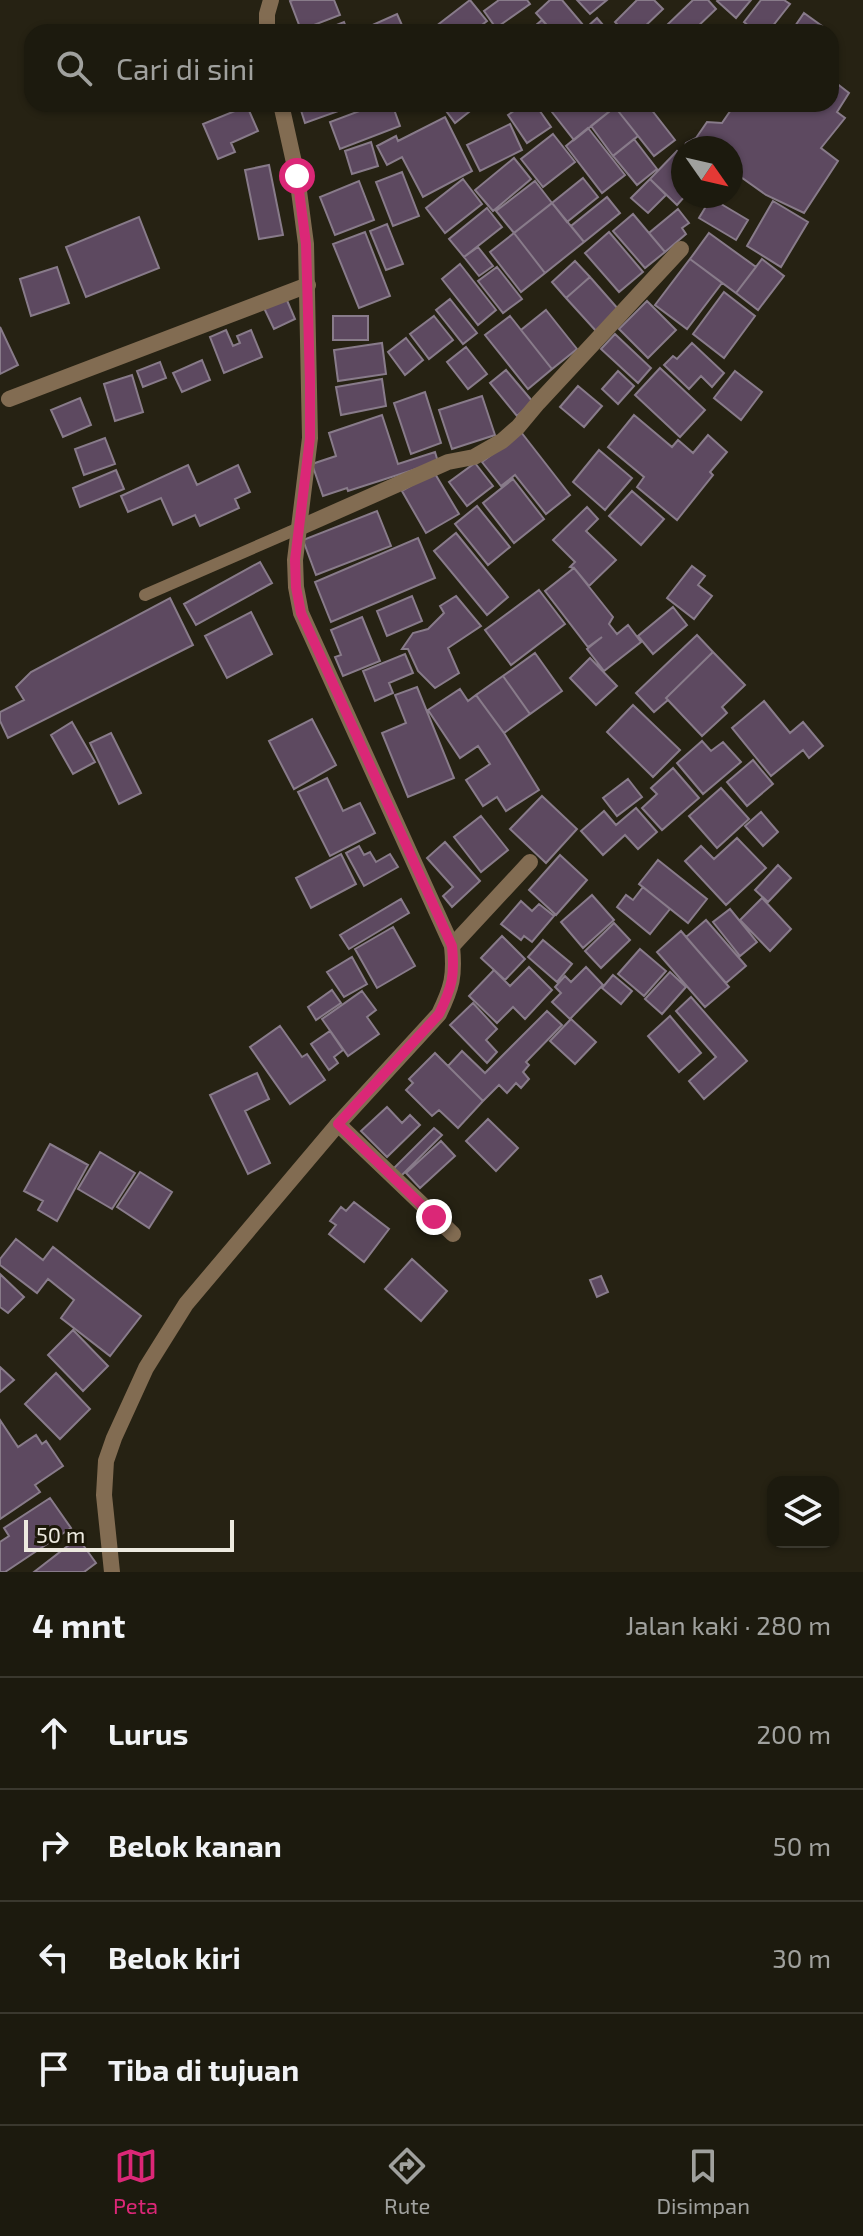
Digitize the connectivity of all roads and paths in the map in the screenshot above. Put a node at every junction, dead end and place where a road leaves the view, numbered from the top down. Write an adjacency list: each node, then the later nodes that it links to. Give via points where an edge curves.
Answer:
1 (271, 0): 2 (street)
2 (267, 24)
3 (283, 112): 5 (street, via 297,176)
4 (681, 249): 7 (street, via 502,441)
5 (308, 285): 6 (street); 7 (street, via 310,438)
6 (9, 399)
7 (299, 528): 8 (lane); 10 (street, via 295,560 301,613)
8 (145, 595)
9 (530, 862): 10 (street)
10 (452, 946): 11 (street, via 454,973 439,1014)
11 (338, 1124): 12 (street); 13 (street, via 186,1304 146,1368 106,1461)
12 (453, 1234)
13 (112, 1572)

